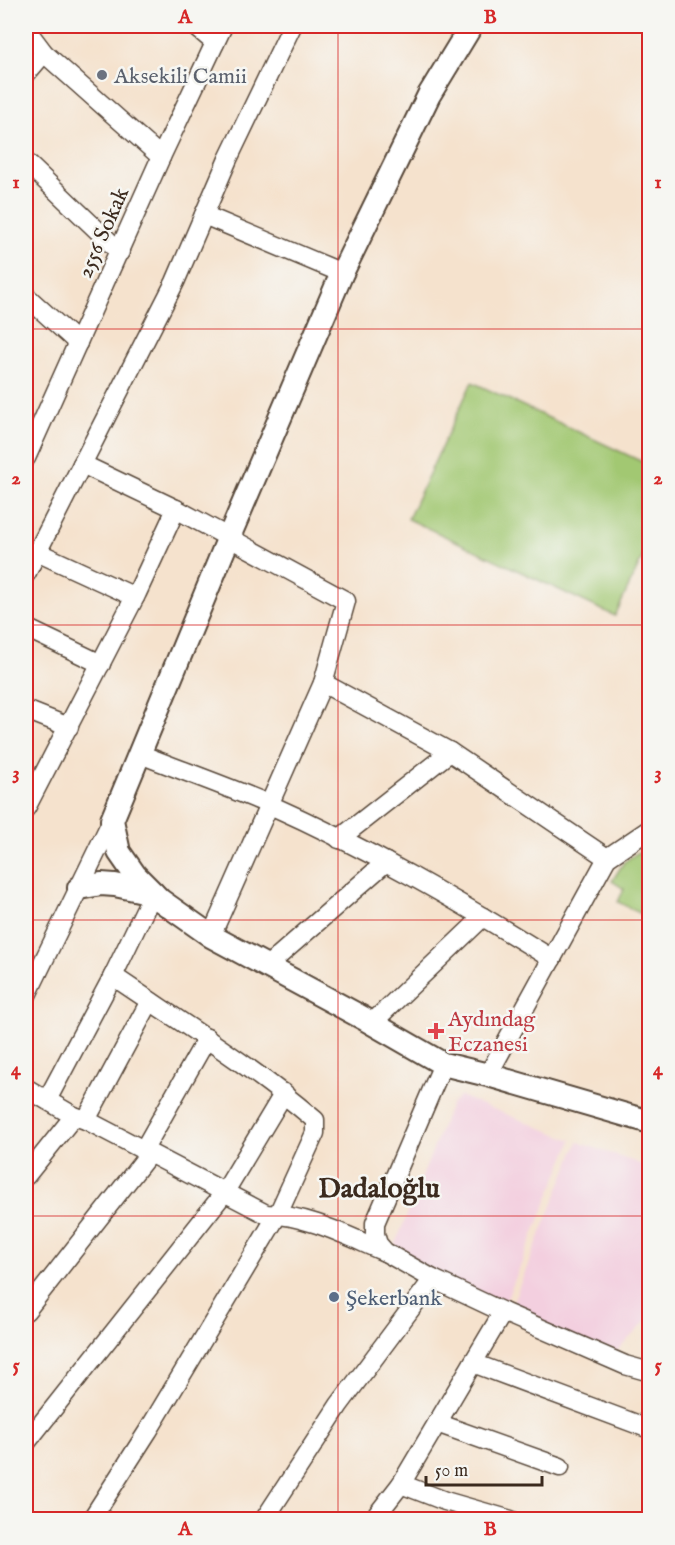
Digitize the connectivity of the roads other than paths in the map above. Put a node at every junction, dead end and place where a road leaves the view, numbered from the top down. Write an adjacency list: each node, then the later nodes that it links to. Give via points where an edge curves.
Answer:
1 (195, 26): 6 (street)
2 (223, 26): 6 (street, 2556 Sokak)
3 (292, 26): 11 (street)
4 (471, 26): 13 (street, via 429,95)
5 (26, 29): 7 (street)
6 (215, 43): 9 (street, 2556 Sokak)
7 (44, 53): 8 (street); 9 (street)
8 (26, 74)
9 (161, 157): 12 (street, 2556 Sokak)
10 (26, 162): 12 (street)
11 (204, 215): 13 (street); 17 (street, via 175,282)
12 (120, 252): 15 (street, 2556 Sokak)
13 (342, 273): 19 (street)
14 (26, 296): 15 (street)
15 (78, 343): 16 (street, 2556 Sokak)
16 (27, 452)
17 (82, 464): 18 (street); 20 (street)
18 (176, 509): 19 (street); 22 (street)
19 (229, 537): 25 (street, via 346,601); 29 (street)
20 (37, 552): 21 (street); 22 (street)
21 (26, 574)
22 (135, 597): 24 (street)
23 (26, 628): 24 (street)
24 (101, 664): 27 (street)
25 (323, 683): 28 (street); 31 (street)
26 (26, 710): 27 (street)
27 (69, 727): 30 (street)
28 (450, 752): 34 (street); 35 (street)
29 (140, 754): 31 (street); 32 (street)
30 (27, 800)
31 (268, 804): 34 (street); 40 (street)
32 (112, 820): 37 (street); 38 (street, via 119,852)
33 (650, 829): 35 (street)
34 (339, 839): 36 (street)
35 (607, 858): 41 (street)
36 (386, 862): 39 (street); 42 (street)
37 (79, 888): 38 (street, via 101,884); 44 (street)
38 (153, 893): 40 (street); 43 (street)
39 (483, 917): 41 (street); 46 (street)
40 (210, 936): 42 (street)
41 (552, 959): 49 (street)
42 (267, 966): 46 (street)
43 (113, 976): 45 (street); 52 (street)
44 (26, 997)
45 (150, 1001): 47 (street); 53 (street)
46 (372, 1023): 48 (street)
47 (207, 1038): 51 (street); 55 (street)
48 (443, 1064): 49 (street); 59 (street, via 375,1223 378,1244)
49 (488, 1075): 54 (street)
50 (26, 1088): 52 (street)
51 (284, 1094): 57 (street); 58 (street, via 315,1120 315,1133)
52 (47, 1100): 53 (street)
53 (80, 1118): 55 (street); 56 (street)
54 (650, 1122)
55 (146, 1153): 57 (street); 61 (street)
56 (26, 1176)
57 (224, 1193): 58 (street, via 266,1214); 67 (street)
58 (278, 1214): 59 (street, via 326,1227); 70 (street)
59 (385, 1252): 60 (street)
60 (433, 1279): 62 (street); 71 (street, via 339,1405)
61 (26, 1311)
62 (503, 1312): 63 (street); 64 (street)
63 (473, 1363): 65 (street); 66 (street)
64 (650, 1372)
65 (437, 1423): 68 (street); 69 (street)
66 (647, 1428)
67 (26, 1443)
68 (560, 1467)
69 (401, 1484): 72 (street); 73 (street)
70 (91, 1520)
71 (264, 1520)
72 (373, 1520)
73 (511, 1520)

